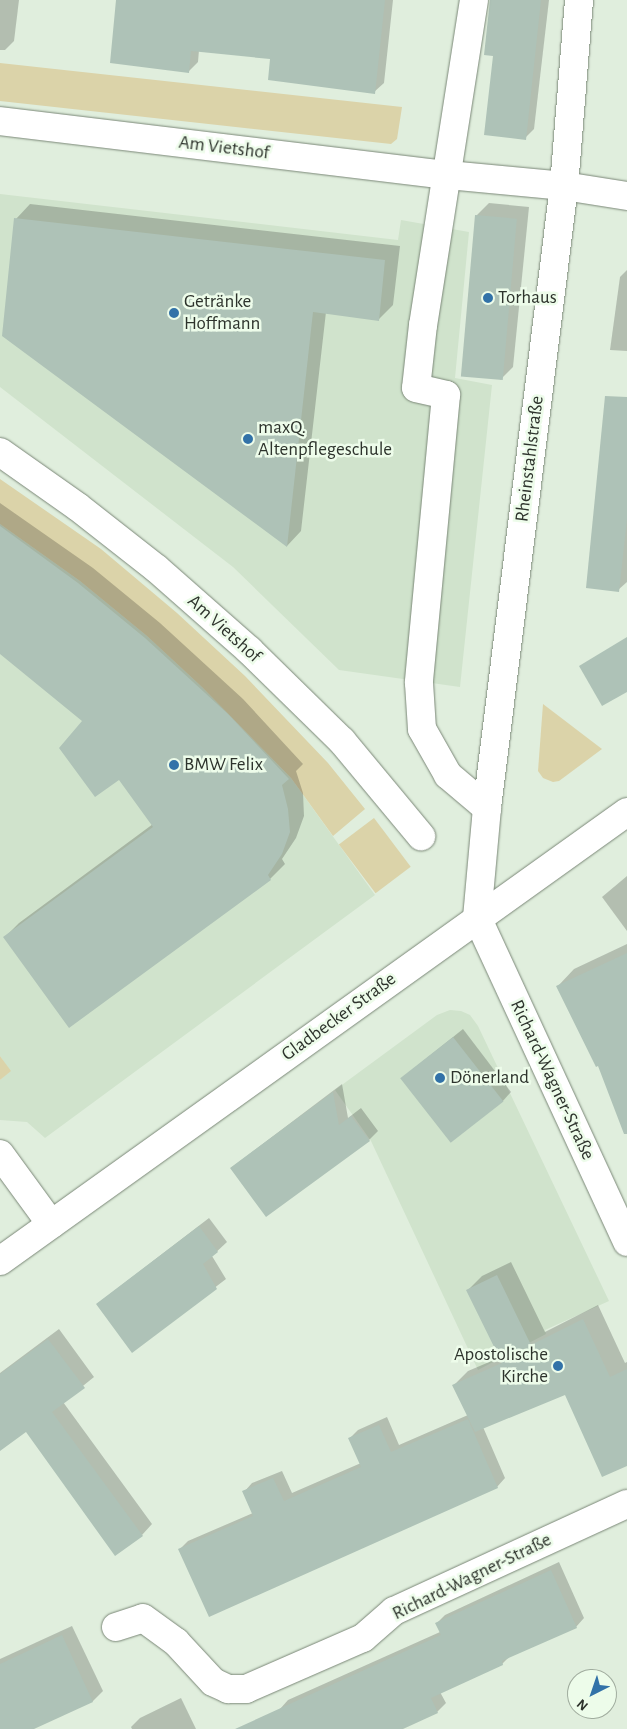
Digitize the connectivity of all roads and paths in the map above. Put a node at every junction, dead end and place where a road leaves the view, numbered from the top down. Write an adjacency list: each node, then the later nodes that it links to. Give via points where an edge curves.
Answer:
1 (474, 0): 4 (street)
2 (580, 0): 5 (street, Rheinstahlstraße)
3 (0, 121): 4 (street, Am Vietshof)
4 (448, 175): 5 (street, Am Vietshof); 8 (street, via 416,388 446,395 422,634 422,729 448,775)
5 (564, 186): 6 (street, Am Vietshof); 8 (street, Rheinstahlstraße)
6 (627, 196)
7 (0, 452): 10 (street, Am Vietshof, via 158,569 249,650 342,741)
8 (487, 808): 11 (street, Rheinstahlstraße)
9 (627, 812): 11 (street, Gladbecker Straße)
10 (421, 836)
11 (478, 917): 13 (street, Gladbecker Straße); 14 (street, Richard-Wagner-Straße)
12 (0, 1154): 13 (street)
13 (51, 1224): 15 (street, Gladbecker Straße)
14 (627, 1242)
15 (0, 1261)
16 (627, 1504): 17 (street, Richard-Wagner-Straße, via 394,1611 363,1638 246,1689 228,1689 213,1682 176,1642 143,1618)
17 (116, 1626)

